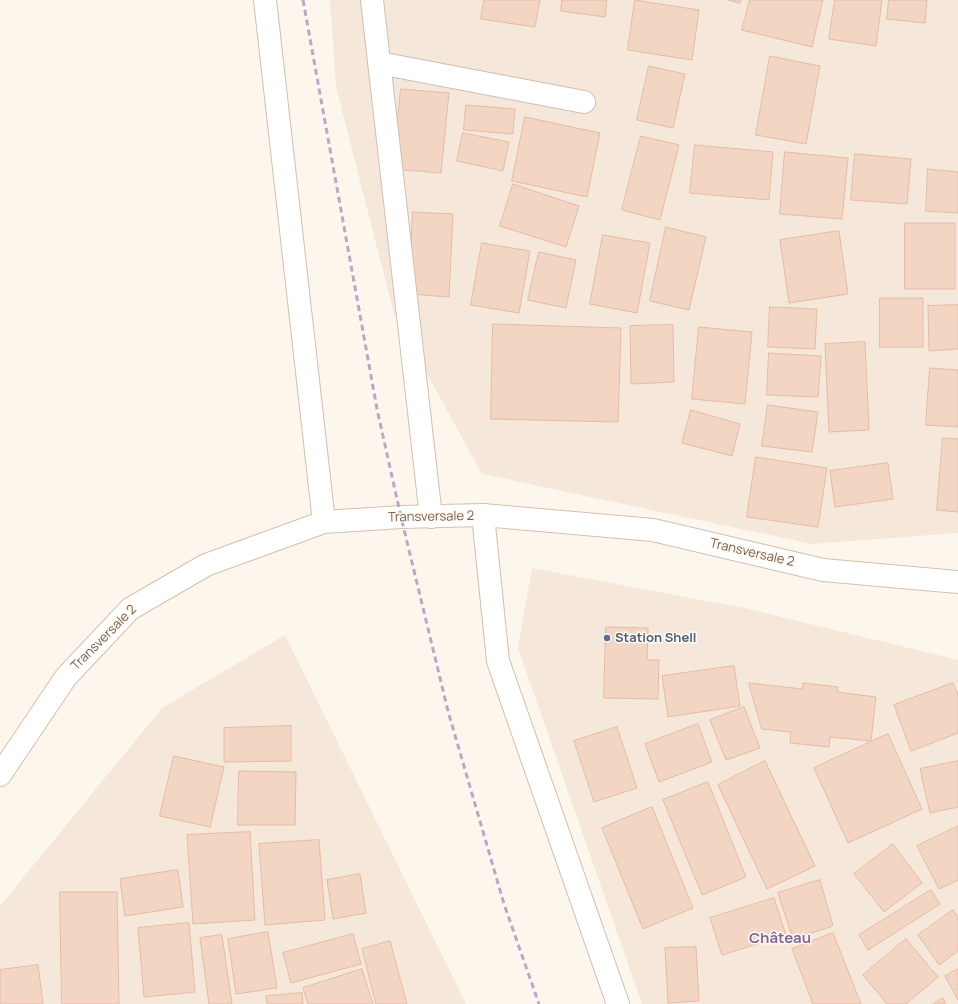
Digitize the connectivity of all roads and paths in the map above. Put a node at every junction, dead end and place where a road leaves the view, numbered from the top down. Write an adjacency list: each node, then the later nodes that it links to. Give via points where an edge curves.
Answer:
1 (266, 0): 7 (street)
2 (372, 0): 3 (street)
3 (379, 64): 4 (street); 6 (street)
4 (584, 102)
5 (483, 515): 6 (street, Transversale 2); 8 (street, Transversale 2, via 653,530 823,570); 10 (street, via 498,661)
6 (431, 517): 7 (street, Transversale 2)
7 (324, 522): 9 (street, Transversale 2, via 206,565 130,609 66,677)
8 (958, 582)
9 (0, 775)
10 (618, 1004)

